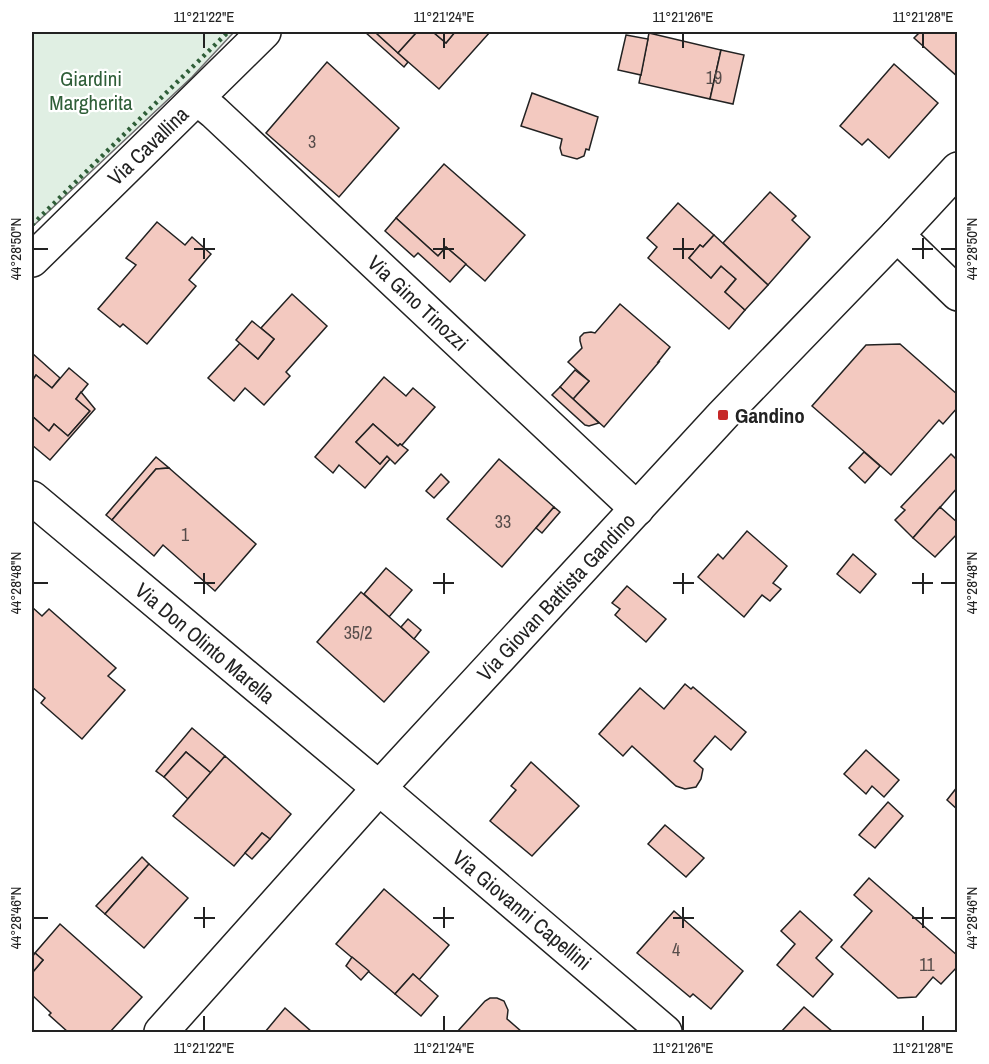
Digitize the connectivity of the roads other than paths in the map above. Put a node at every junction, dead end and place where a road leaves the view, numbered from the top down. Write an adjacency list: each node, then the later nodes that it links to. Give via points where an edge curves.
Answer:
1 (264, 32): 2 (street, Via Cavallina)
2 (198, 99): 5 (street, Via Cavallina); 8 (street, Via Gino Tinozzi)
3 (957, 168): 4 (street, Via Giovan Battista Gandino)
4 (897, 235): 6 (street); 8 (street, Via Giovan Battista Gandino)
5 (32, 260)
6 (957, 294)
7 (32, 498): 9 (street, Via Don Olinto Marella)
8 (638, 509): 9 (street, Via Giovan Battista Gandino)
9 (379, 788): 10 (street, Via Giovan Battista Gandino); 11 (street, Via Giovanni Capellini)
10 (161, 1032)
11 (665, 1032)

